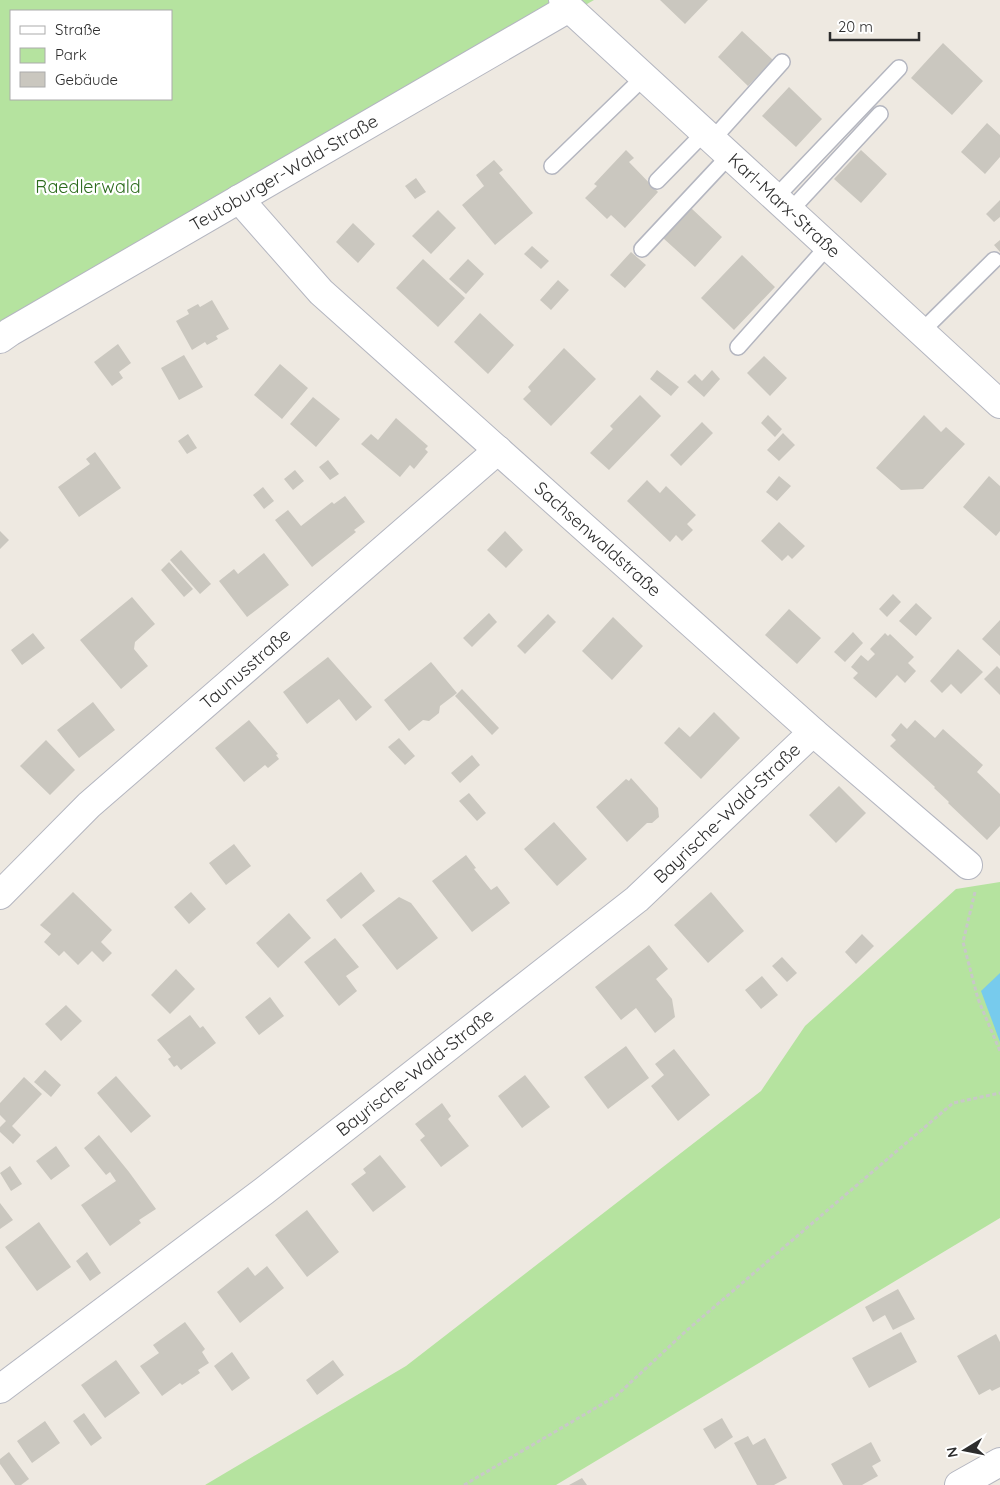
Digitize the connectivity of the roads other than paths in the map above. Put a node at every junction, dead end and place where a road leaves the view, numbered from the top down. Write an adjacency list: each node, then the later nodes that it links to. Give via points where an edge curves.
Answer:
1 (566, 4): 4 (street, Karl-Marx-Straße); 9 (street, Teutoburger-Wald-Straße)
2 (782, 62): 6 (lane)
3 (899, 68): 10 (lane)
4 (644, 77): 6 (street, Karl-Marx-Straße); 7 (lane)
5 (880, 114): 10 (lane)
6 (715, 143): 8 (lane); 10 (street, Karl-Marx-Straße); 12 (lane)
7 (552, 166)
8 (658, 181)
9 (240, 199): 15 (street, Teutoburger-Wald-Straße); 18 (street, Sachsenwaldstraße, via 321,292)
10 (782, 205): 11 (street, Karl-Marx-Straße)
11 (828, 246): 14 (street, Karl-Marx-Straße); 16 (lane)
12 (642, 249)
13 (994, 260): 14 (lane)
14 (921, 332): 17 (street, Karl-Marx-Straße)
15 (0, 340)
16 (738, 347)
17 (1000, 404)
18 (498, 450): 19 (street, Sachsenwaldstraße); 21 (street, Taunusstraße, via 89,805)
19 (813, 732): 20 (street, Sachsenwaldstraße); 22 (street, Bayrische-Wald-Straße, via 637,899 264,1191)
20 (972, 874)
21 (0, 895)
22 (0, 1389)
23 (1000, 1462): 24 (street)
24 (959, 1485)

